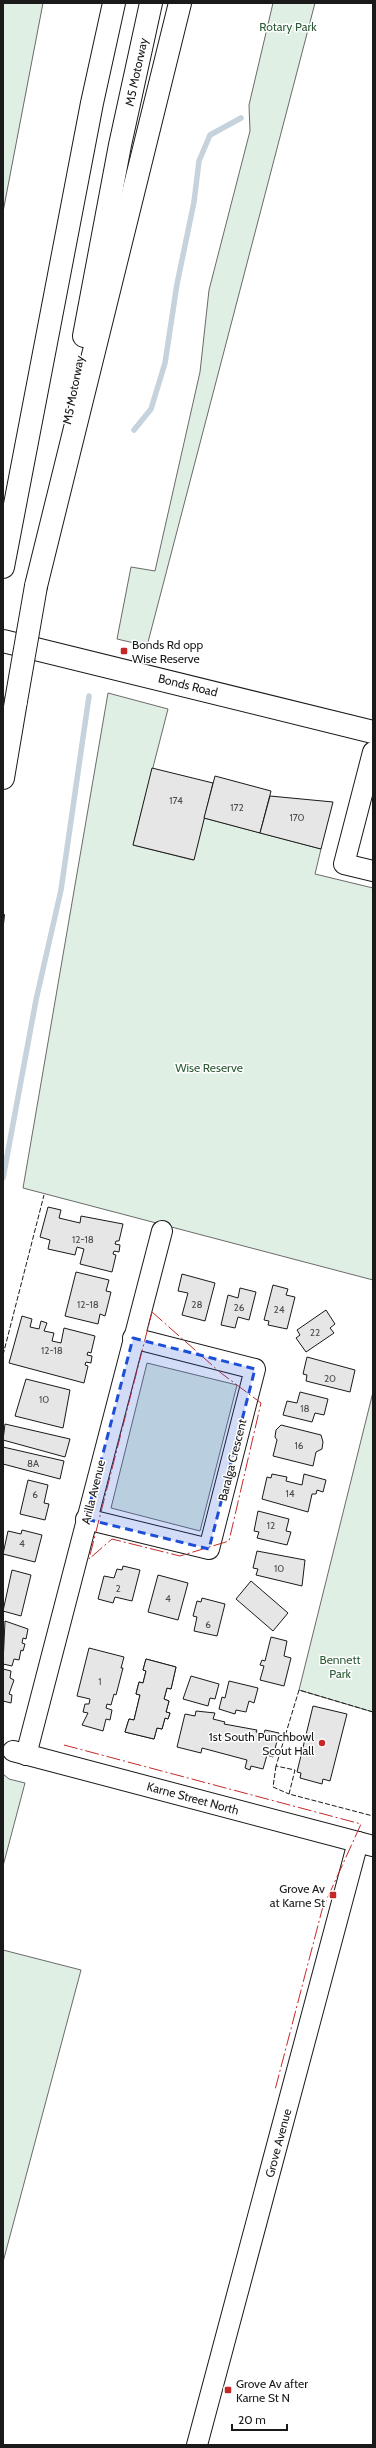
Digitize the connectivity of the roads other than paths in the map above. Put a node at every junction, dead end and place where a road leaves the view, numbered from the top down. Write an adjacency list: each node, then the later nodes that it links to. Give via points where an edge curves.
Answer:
1 (104, 3): 5 (main road)
2 (114, 3): 5 (main road)
3 (151, 3): 7 (main road, M5 Motorway, via 120,145)
4 (180, 3): 7 (main road)
5 (92, 104): 6 (main road)
6 (3, 568)
7 (36, 586): 11 (main road, M5 Motorway, bridge)
8 (3, 641): 9 (main road, Bonds Road)
9 (373, 732)
10 (373, 752): 12 (street, via 344,864)
11 (3, 778)
12 (373, 871)
13 (162, 1231): 14 (street, Arilla Avenue)
14 (134, 1338): 15 (street, Arilla Avenue); 15 (street, Baralga Crescent, via 255,1369 209,1549)
15 (86, 1519): 16 (street, Arilla Avenue)
16 (19, 1753): 17 (street, Karne Street North)
17 (365, 1844): 18 (street, Grove Avenue)
18 (197, 2445)

